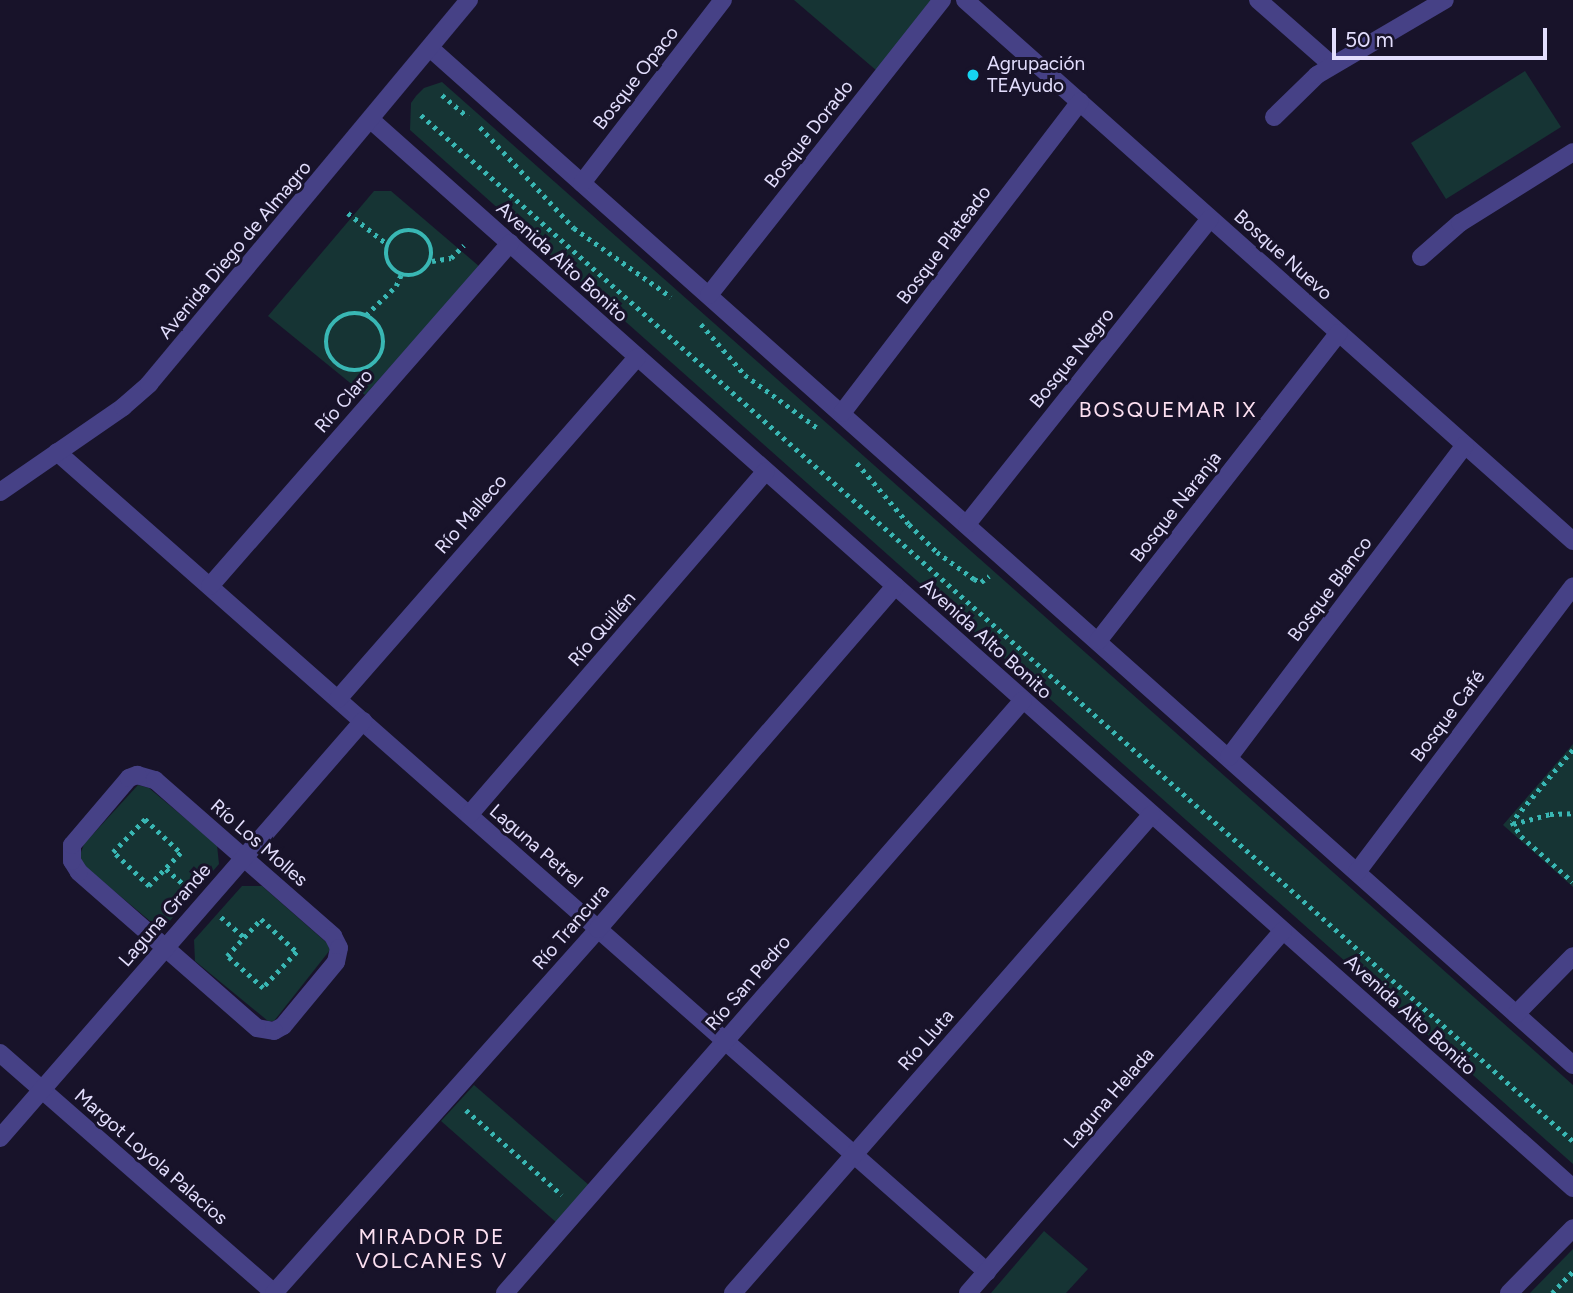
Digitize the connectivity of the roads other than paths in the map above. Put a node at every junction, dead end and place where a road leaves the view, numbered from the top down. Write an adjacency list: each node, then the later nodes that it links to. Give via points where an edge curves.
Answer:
1 (469, 0): 7 (street, Avenida Diego de Almagro)
2 (723, 0): 13 (street, Bosque Opaco)
3 (942, 0): 17 (street, Bosque Dorado)
4 (965, 0): 9 (street, Bosque Nuevo)
5 (1258, 0): 8 (street)
6 (1445, 0): 8 (street)
7 (430, 48): 11 (street, Avenida Diego de Almagro); 13 (street)
8 (1332, 65): 10 (street)
9 (1080, 102): 14 (street, Bosque Nuevo); 20 (street, Bosque Plateado)
10 (1274, 117)
11 (372, 120): 15 (street, Avenida Alto Bonito); 22 (street, Avenida Diego de Almagro, via 149,384)
12 (1573, 152): 16 (street, via 1460,223)
13 (582, 183): 17 (street)
14 (1210, 219): 18 (street, Bosque Nuevo); 25 (street, Bosque Negro)
15 (510, 243): 19 (street, Avenida Alto Bonito); 27 (street, Río Claro)
16 (1421, 257)
17 (709, 295): 20 (street)
18 (1339, 333): 21 (street, Bosque Nuevo); 30 (street, Bosque Naranja)
19 (637, 357): 23 (street, Avenida Alto Bonito); 31 (street, Río Malleco)
20 (842, 413): 25 (street)
21 (1465, 445): 26 (street, Bosque Nuevo); 34 (street, Bosque Blanco)
22 (57, 452): 24 (street, Avenida Diego de Almagro); 27 (street, Laguna Petrel)
23 (766, 471): 28 (street, Avenida Alto Bonito); 36 (street, Río Quillén)
24 (0, 492)
25 (967, 524): 30 (street)
26 (1573, 541)
27 (210, 586): 31 (street, Laguna Petrel)
28 (895, 586): 32 (street, Avenida Alto Bonito); 39 (street, Río Trancura)
29 (1573, 586): 38 (street, Bosque Café)
30 (1098, 641): 34 (street)
31 (338, 699): 33 (street, Laguna Petrel)
32 (1023, 700): 35 (street, Avenida Alto Bonito); 44 (street, Río San Pedro)
33 (363, 721): 36 (street, Laguna Petrel); 37 (street, Laguna Grande)
34 (1229, 757): 38 (street)
35 (1152, 814): 40 (street, Avenida Alto Bonito); 49 (street, Río Lluta)
36 (469, 815): 39 (street, Laguna Petrel)
37 (243, 857): 41 (street, Laguna Grande); 41 (street, Río Los Molles, via 155,780 146,775 129,778 72,845 72,861); 41 (street, Río Los Molles, via 333,936 339,948 336,962 283,1026 274,1031 257,1028)
38 (1357, 872): 43 (street)
39 (598, 929): 44 (street, Laguna Petrel); 53 (street, Río Trancura)
40 (1283, 931): 50 (street, Avenida Alto Bonito); 52 (street, Laguna Helada)
41 (165, 947): 47 (street, Laguna Grande)
42 (1573, 956): 43 (street)
43 (1516, 1014): 46 (street)
44 (725, 1041): 49 (street, Laguna Petrel); 54 (street, Río San Pedro)
45 (0, 1052): 47 (street, Margot Loyola Palacios)
46 (1573, 1065)
47 (42, 1089): 48 (street, Laguna Grande); 53 (street, Margot Loyola Palacios)
48 (0, 1138)
49 (854, 1154): 52 (street, Laguna Petrel); 55 (street, Río Lluta)
50 (1573, 1188)
51 (1573, 1228): 57 (street)
52 (987, 1272): 56 (street, Laguna Helada)
53 (274, 1293)
54 (505, 1293)
55 (733, 1293)
56 (968, 1293)
57 (1509, 1293)

